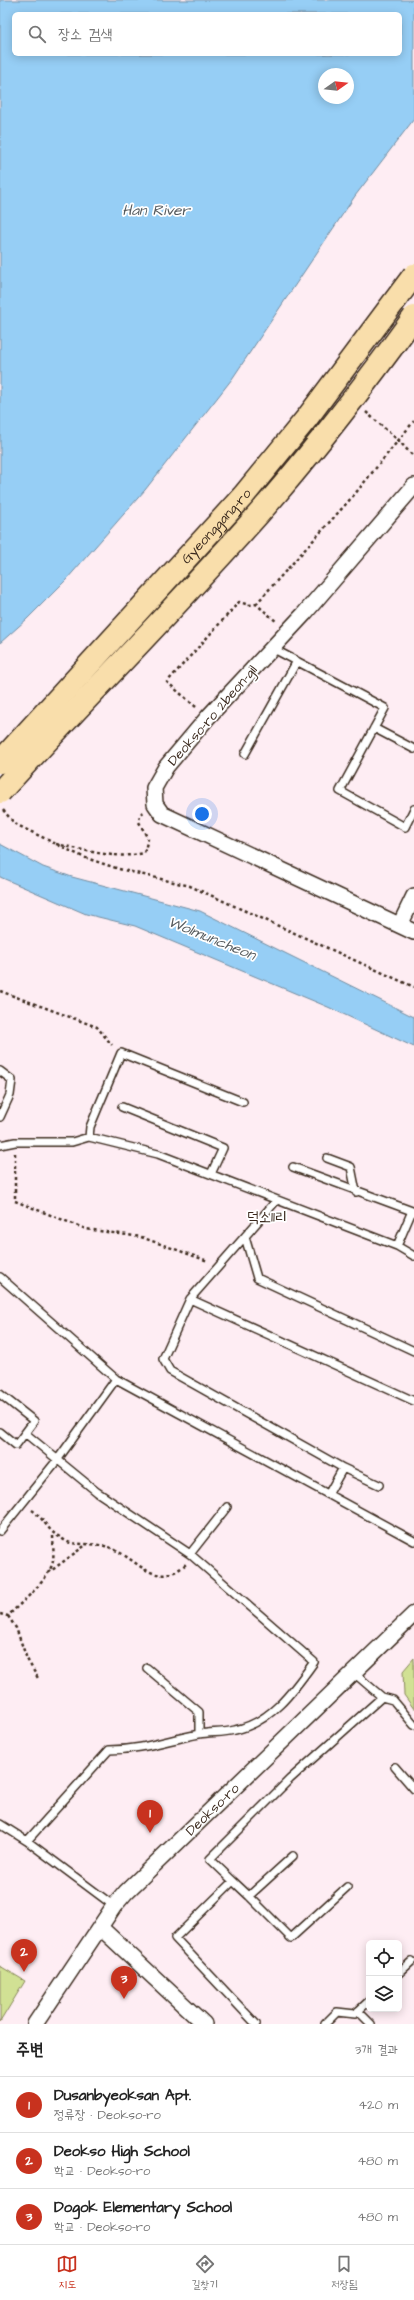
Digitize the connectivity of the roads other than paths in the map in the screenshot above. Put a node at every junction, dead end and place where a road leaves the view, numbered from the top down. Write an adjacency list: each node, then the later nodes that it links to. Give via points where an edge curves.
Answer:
1 (414, 276): 9 (main road, Gyeonggang-ro, bridge, via 307,418 244,495)
2 (414, 317): 10 (main road, Gyeonggang-ro, bridge, via 365,385 276,494 175,606)
3 (414, 486): 4 (street, Deokso-ro 2beon-gil)
4 (272, 648): 5 (lane); 13 (street, Deokso-ro 2beon-gil, via 166,767 154,788 154,804 162,814)
5 (297, 661): 6 (lane, via 385,708); 8 (lane)
6 (374, 728): 7 (lane); 11 (lane, via 340,791 405,826)
7 (414, 749)
8 (245, 754)
9 (0, 762)
10 (0, 792)
11 (414, 809)
12 (414, 896): 13 (street)
13 (400, 925): 14 (street)
14 (414, 932)
15 (0, 1071): 18 (lane, via 12,1080 10,1094)
16 (243, 1102): 19 (lane, via 120,1053 90,1127)
17 (122, 1107): 23 (lane, via 223,1148)
18 (0, 1117)
19 (89, 1137): 20 (lane, via 72,1142 15,1142); 23 (lane, via 158,1154)
20 (0, 1145)
21 (327, 1158): 24 (lane, via 351,1167)
22 (293, 1167): 24 (lane)
23 (211, 1174): 25 (lane)
24 (356, 1192): 26 (lane)
25 (276, 1201): 27 (lane); 28 (lane)
26 (413, 1212): 28 (lane)
27 (245, 1237): 31 (lane); 32 (lane, via 257,1278)
28 (397, 1246): 29 (lane)
29 (414, 1256)
30 (0, 1277): 33 (lane)
31 (190, 1299): 35 (lane); 39 (lane, via 163,1358 170,1371)
32 (414, 1351)
33 (116, 1378): 38 (lane); 41 (lane)
34 (0, 1394): 37 (lane, via 34,1421)
35 (414, 1401)
36 (0, 1432): 37 (lane, via 16,1445)
37 (25, 1433): 38 (lane)
38 (58, 1459): 43 (lane); 45 (lane, via 97,1492)
39 (343, 1468): 40 (lane); 41 (lane)
40 (379, 1485)
41 (329, 1493): 44 (lane)
42 (227, 1507): 45 (lane)
43 (0, 1531)
44 (414, 1541)
45 (191, 1556): 51 (lane, via 314,1662 288,1697 255,1723 236,1730)
46 (414, 1614): 48 (street, Deokso-ro)
47 (147, 1668): 51 (lane, via 199,1712)
48 (354, 1673): 49 (lane); 60 (street, Deokso-ro, via 148,1869)
49 (382, 1697): 50 (lane, via 393,1700); 57 (lane, via 290,1779 210,1859)
50 (414, 1725)
51 (199, 1734): 55 (lane, via 157,1746 109,1750)
52 (395, 1767): 53 (lane)
53 (414, 1789)
54 (0, 1824): 55 (lane)
55 (27, 1841): 60 (lane)
56 (293, 1856): 59 (lane)
57 (233, 1881): 59 (lane); 68 (lane, via 175,1938)
58 (347, 1887): 59 (lane, via 291,1938)
59 (249, 1896)
60 (114, 1906): 61 (street, Deokso-ro)
61 (101, 1928): 66 (street, Deokso-ro); 67 (street)
62 (412, 1961): 63 (lane)
63 (402, 1971)
64 (366, 2004): 65 (lane)
65 (358, 2011): 69 (lane, via 355,2014 337,2012); 70 (lane)
66 (35, 2024)
67 (204, 2024)
68 (256, 2024)
69 (325, 2024)
70 (371, 2024)

